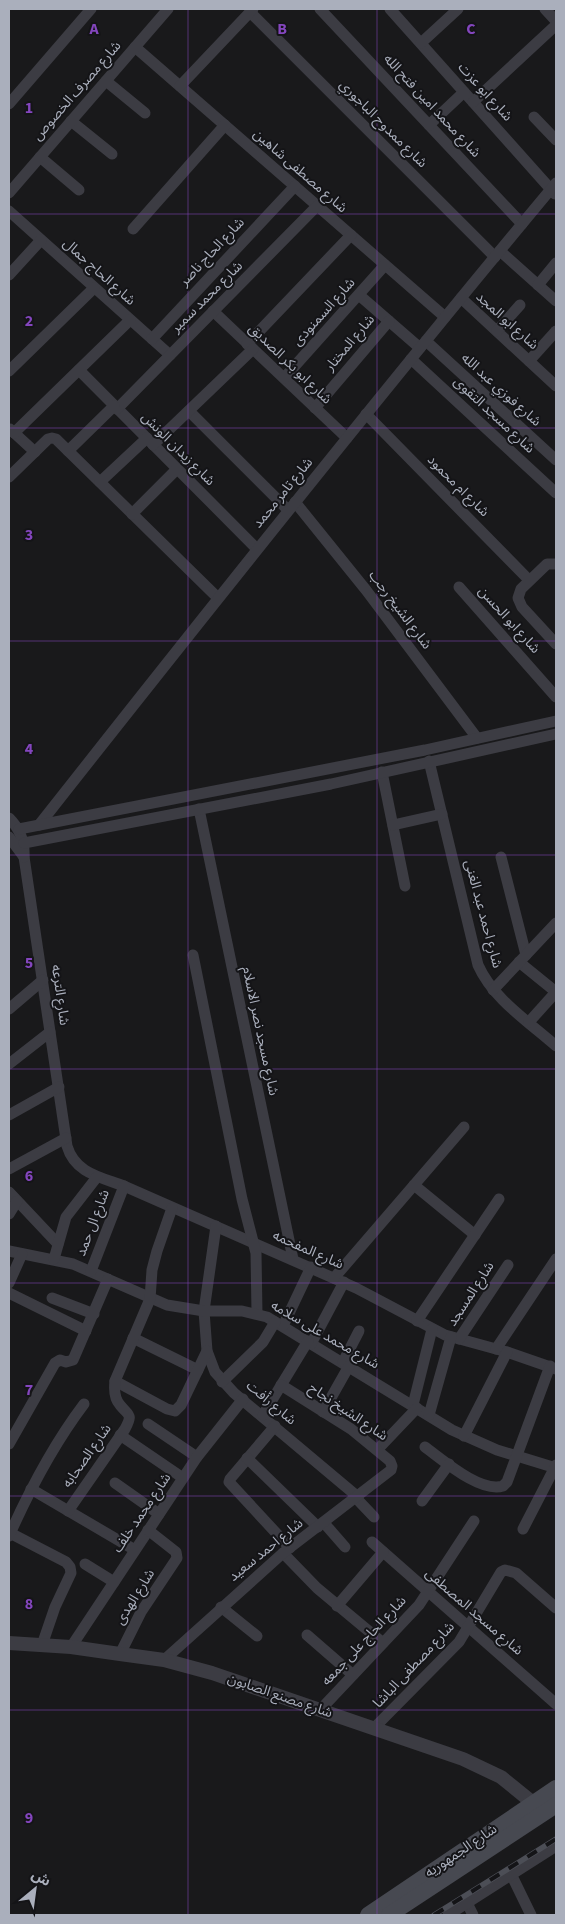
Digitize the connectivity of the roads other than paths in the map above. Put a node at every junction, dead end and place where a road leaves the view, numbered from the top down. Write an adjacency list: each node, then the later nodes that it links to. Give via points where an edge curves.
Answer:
1 (92, 9): 16 (street)
2 (168, 9): 11 (street, شارع مصرف الخصوص)
3 (320, 9): 21 (street, شارع محمد امين فتح الله)
4 (390, 9): 10 (street, شارع ابو عزت)
5 (458, 9): 10 (street)
6 (546, 9): 8 (street)
7 (251, 10): 13 (street); 35 (street, شارع ممدوح الباجوري)
8 (556, 21)
9 (556, 25): 15 (street)
10 (421, 43): 14 (street, شارع ابو عزت)
11 (135, 47): 12 (street, شارع مصرف الخصوص); 13 (street, شارع مصطفى شاهين)
12 (106, 81): 17 (street); 19 (street, شارع مصرف الخصوص)
13 (180, 86): 20 (street, شارع مصطفى شاهين)
14 (464, 92): 15 (street, شارع ابو عزت); 21 (street)
15 (473, 102): 27 (street, شارع ابو عزت)
16 (9, 104)
17 (145, 114)
18 (534, 117): 22 (street)
19 (71, 121): 23 (street); 24 (street, شارع مصرف الخصوص)
20 (225, 125): 25 (street, شارع مصطفى شاهين); 32 (street)
21 (429, 125): 31 (street, شارع محمد امين فتح الله)
22 (556, 140)
23 (112, 154)
24 (40, 157): 26 (street); 28 (street, شارع مصرف الخصوص)
25 (295, 186): 29 (street, شارع مصطفى شاهين); 51 (street, شارع الحاج ناصر)
26 (79, 190)
27 (554, 190): 31 (street, شارع تامر محمد)
28 (9, 193)
29 (318, 206): 33 (street, شارع مصطفى شاهين); 45 (street, شارع محمد سمير)
30 (9, 211): 34 (street, شارع الحاج جمال)
31 (522, 224): 35 (street, شارع تامر محمد)
32 (134, 229)
33 (351, 235): 37 (street, شارع مصطفى شاهين); 53 (street)
34 (42, 240): 38 (street); 40 (street, شارع الحاج جمال)
35 (497, 254): 39 (street, شارع ممدوح الباجوري); 42 (street, شارع تامر محمد)
36 (556, 263): 39 (street)
37 (385, 265): 41 (street, شارع السمنودى); 46 (street, شارع مصطفى شاهين)
38 (9, 275)
39 (538, 285): 43 (street, شارع ممدوح الباجوري)
40 (94, 288): 47 (street, شارع الحاج جمال); 58 (street)
41 (359, 295): 48 (street, شارع فوزي عبد الله); 59 (street, شارع السمنودى)
42 (460, 298): 46 (street, شارع تامر محمد); 49 (street, شارع ابو المجد)
43 (556, 301)
44 (520, 305): 49 (street)
45 (213, 311): 53 (street, شارع ابو بكر الصديق); 54 (street, شارع محمد سمير)
46 (445, 317): 52 (street, شارع تامر محمد)
47 (130, 320): 51 (street, شارع الحاج جمال); 57 (street)
48 (389, 321): 52 (street, شارع فوزي عبد الله); 62 (street, شارع المختار)
49 (497, 331): 56 (street, شارع ابو المجد)
50 (556, 331): 56 (street)
51 (152, 339): 54 (street, شارع الحاج جمال)
52 (423, 344): 55 (street, شارع تامر محمد); 70 (street, شارع فوزي عبد الله)
53 (250, 346): 59 (street, شارع ابو بكر الصديق); 63 (street)
54 (170, 355): 61 (street, شارع محمد سمير)
55 (411, 359): 64 (street, شارع تامر محمد); 74 (street, شارع مسجد التقوى)
56 (529, 361): 60 (street, شارع ابو المجد)
57 (79, 370): 61 (street, شارع زيدان الونش); 65 (street)
58 (9, 372)
59 (284, 378): 62 (street, شارع ابو بكر الصديق)
60 (556, 386)
61 (116, 408): 67 (street, شارع زيدان الونش); 68 (street, شارع محمد سمير)
62 (315, 408): 66 (street, شارع ابو بكر الصديق)
63 (190, 411): 67 (street); 75 (street, شارع الشيخ رجب)
64 (366, 414): 66 (street, شارع تامر محمد); 79 (street, شارع ام محمود)
65 (12, 430): 69 (street)
66 (347, 438): 75 (street, شارع تامر محمد)
67 (150, 442): 71 (street, شارع زيدان الونش); 73 (street)
68 (68, 451): 69 (street, via 52,438); 73 (street)
69 (35, 452): 72 (street)
70 (556, 460)
71 (177, 469): 76 (street); 77 (street, شارع زيدان الونش)
72 (9, 477)
73 (100, 482): 76 (street)
74 (556, 493)
75 (291, 506): 77 (street, شارع تامر محمد); 86 (street, شارع الشيخ رجب, via 362,584)
76 (132, 514): 81 (street)
77 (257, 549): 81 (street, شارع تامر محمد)
78 (556, 564): 79 (street, via 547,564)
79 (530, 580): 82 (street, via 518,598 522,607)
80 (459, 587): 83 (street, شارع ابو الحسن)
81 (218, 598): 92 (street, شارع تامر محمد)
82 (556, 644)
83 (556, 697)
84 (556, 721): 86 (street)
85 (556, 734): 87 (street)
86 (477, 738): 92 (street)
87 (430, 762): 88 (street); 90 (street, شارع احمد عبد الغنى)
88 (382, 772): 89 (street); 93 (street)
89 (199, 809): 96 (street); 130 (street, شارع مسجد نصر الاسلام)
90 (442, 814): 93 (street); 104 (street, شارع احمد عبد الغنى, via 478,965)
91 (9, 818): 94 (street, شارع الترعه)
92 (39, 825): 94 (street)
93 (393, 825): 99 (street)
94 (18, 829): 96 (street, شارع الترعه)
95 (9, 837): 96 (street)
96 (22, 849): 97 (street); 103 (street, شارع الترعه)
97 (9, 856)
98 (500, 857): 102 (street)
99 (404, 886)
100 (556, 923): 102 (street)
101 (193, 955): 125 (street)
102 (522, 959): 104 (street); 105 (street)
103 (43, 980): 106 (street); 108 (street, شارع الترعه)
104 (493, 990): 107 (street, شارع احمد عبد الغنى)
105 (556, 992): 107 (street)
106 (9, 1009)
107 (529, 1022): 109 (street, شارع احمد عبد الغنى)
108 (50, 1032): 110 (street); 111 (street, شارع الترعه)
109 (556, 1046)
110 (9, 1064)
111 (59, 1087): 112 (street); 114 (street, شارع الترعه)
112 (9, 1115)
113 (464, 1126): 118 (street)
114 (66, 1138): 115 (street); 116 (street, شارع المفحمه, via 73,1160)
115 (9, 1169)
116 (97, 1177): 117 (street, شارع المفحمه); 126 (street, via 69,1211)
117 (124, 1186): 121 (street, شارع المفحمه); 134 (street, شارع ال حمد)
118 (414, 1186): 124 (street); 136 (street)
119 (13, 1197): 122 (street); 126 (street)
120 (499, 1199): 124 (street)
121 (172, 1208): 123 (street, شارع المفحمه); 140 (street, via 152,1270)
122 (9, 1214)
123 (216, 1226): 125 (street, شارع المفحمه); 141 (street, شارع رأفت)
124 (475, 1236): 144 (street)
125 (253, 1243): 130 (street, شارع المفحمه); 142 (street, via 257,1264)
126 (58, 1244): 129 (street)
127 (9, 1251): 128 (street, شارع محمد على سلامه)
128 (22, 1254): 129 (street, شارع محمد على سلامه); 137 (street)
129 (54, 1259): 134 (street, شارع محمد على سلامه)
130 (293, 1259): 133 (street, شارع المفحمه)
131 (556, 1259): 152 (street)
132 (508, 1265): 150 (street, شارع المسجد)
133 (311, 1267): 136 (street, شارع المفحمه); 145 (street)
134 (91, 1271): 135 (street, شارع محمد على سلامه)
135 (108, 1279): 140 (street, شارع محمد على سلامه); 143 (street)
136 (339, 1280): 144 (street, شارع المفحمه); 151 (street)
137 (9, 1283)
138 (9, 1293): 147 (street)
139 (52, 1298): 143 (street)
140 (150, 1299): 141 (street, شارع محمد على سلامه, via 185,1309); 149 (street)
141 (204, 1310): 142 (street, شارع محمد على سلامه); 153 (street, شارع رأفت)
142 (256, 1313): 145 (street, شارع محمد على سلامه)
143 (94, 1314): 147 (street)
144 (417, 1321): 146 (street, شارع المفحمه)
145 (279, 1324): 151 (street, شارع محمد على سلامه); 158 (street)
146 (432, 1329): 150 (street, شارع المفحمه); 162 (street)
147 (86, 1331): 170 (street, via 73,1360 57,1361)
148 (359, 1331): 154 (street)
149 (133, 1338): 156 (street); 157 (street)
150 (455, 1338): 152 (street, شارع المفحمه); 165 (street, شارع المسجد)
151 (309, 1342): 154 (street, شارع محمد على سلامه); 159 (street)
152 (502, 1350): 155 (street, شارع المفحمه); 169 (street)
153 (207, 1351): 156 (street); 158 (street, شارع رأفت, via 210,1363)
154 (346, 1364): 162 (street, شارع محمد على سلامه); 163 (street)
155 (553, 1367): 173 (street)
156 (198, 1370): 157 (street, via 180,1408 175,1411)
157 (115, 1381): 168 (street, شارع الصحابه, via 120,1406 130,1414)
158 (222, 1382): 160 (street, شارع رأفت)
159 (281, 1386): 163 (street, شارع الشيخ نجاح); 164 (street)
160 (243, 1400): 164 (street, شارع رأفت); 174 (street, شارع محمد خلف)
161 (84, 1404): 181 (street)
162 (415, 1407): 165 (street, شارع محمد على سلامه); 172 (street)
163 (323, 1412): 172 (street, شارع الشيخ نجاح)
164 (263, 1416): 167 (street, شارع رأفت)
165 (429, 1416): 169 (street, شارع محمد على سلامه)
166 (148, 1424): 174 (street)
167 (275, 1426): 175 (street); 182 (street, شارع رأفت)
168 (120, 1435): 179 (street); 184 (street, شارع الصحابه)
169 (464, 1436): 173 (street, شارع محمد على سلامه)
170 (9, 1444)
171 (424, 1447): 176 (street)
172 (378, 1449): 178 (street, شارع الشيخ نجاح, via 390,1461)
173 (516, 1456): 176 (street, via 506,1482 497,1488 478,1482); 177 (street, شارع محمد على سلامه)
174 (197, 1457): 179 (street, شارع محمد خلف)
175 (247, 1458): 188 (street); 195 (street, via 230,1479 230,1484)
176 (449, 1464): 183 (street)
177 (556, 1467): 189 (street)
178 (392, 1468): 182 (street, شارع احمد سعيد)
179 (183, 1478): 185 (street, شارع محمد خلف)
180 (115, 1483): 185 (street)
181 (31, 1489): 184 (street); 191 (street)
182 (357, 1497): 186 (street, شارع رأفت); 188 (street, شارع احمد سعيد)
183 (422, 1501)
184 (68, 1511): 194 (street)
185 (159, 1514): 190 (street, شارع محمد خلف)
186 (374, 1517)
187 (474, 1521): 199 (street, شارع الحاج على جمعه)
188 (321, 1525): 193 (street); 195 (street, شارع احمد سعيد)
189 (523, 1529)
190 (148, 1530): 194 (street, شارع محمد خلف); 210 (street, شارع الهدى, via 176,1552 177,1558 141,1612)
191 (9, 1534): 208 (street, via 70,1567 71,1572)
192 (372, 1542): 196 (street, شارع مسجد المصطفى)
193 (345, 1547)
194 (135, 1550): 198 (street, شارع محمد خلف)
195 (287, 1550): 200 (street, via 317,1588); 201 (street, شارع احمد سعيد)
196 (384, 1552): 199 (street, شارع مسجد المصطفى); 200 (street)
197 (85, 1564): 198 (street)
198 (114, 1582): 209 (street, شارع محمد خلف)
199 (428, 1592): 203 (street, شارع مسجد المصطفى); 207 (street, شارع الحاج على جمعه)
200 (338, 1606): 207 (street)
201 (221, 1607): 205 (street); 211 (street, شارع احمد سعيد)
202 (556, 1608): 203 (street, شارع مصطفى الباشا, via 516,1573 505,1570 495,1578)
203 (469, 1627): 213 (street, شارع مسجد المصطفى); 215 (street, شارع مصطفى الباشا, via 459,1642)
204 (307, 1635): 212 (street)
205 (257, 1636)
206 (9, 1643): 208 (street, شارع مصنع الصابون)
207 (383, 1643): 212 (street, شارع الحاج على جمعه)
208 (42, 1645): 209 (street, شارع مصنع الصابون)
209 (70, 1647): 210 (street, شارع مصنع الصابون)
210 (120, 1654): 211 (street, شارع مصنع الصابون)
211 (164, 1660): 214 (street, شارع مصنع الصابون)
212 (353, 1675): 214 (street, شارع الحاج على جمعه)
213 (556, 1704)
214 (321, 1709): 215 (street, شارع مصنع الصابون)
215 (374, 1728): 217 (street, شارع مصنع الصابون, via 482,1767)
216 (556, 1788): 217 (main road, شارع الجمهوريه)
217 (533, 1803): 220 (main road, شارع الجمهوريه)
218 (556, 1805): 220 (main road, شارع الجمهوريه)
219 (556, 1846): 221 (street)
220 (466, 1856): 223 (main road, شارع الجمهوريه); 224 (main road, شارع الجمهوريه)
221 (511, 1874): 222 (street); 227 (street)
222 (467, 1903): 225 (street); 226 (street)
223 (368, 1915)
224 (389, 1915)
225 (448, 1915)
226 (473, 1915)
227 (531, 1915)

